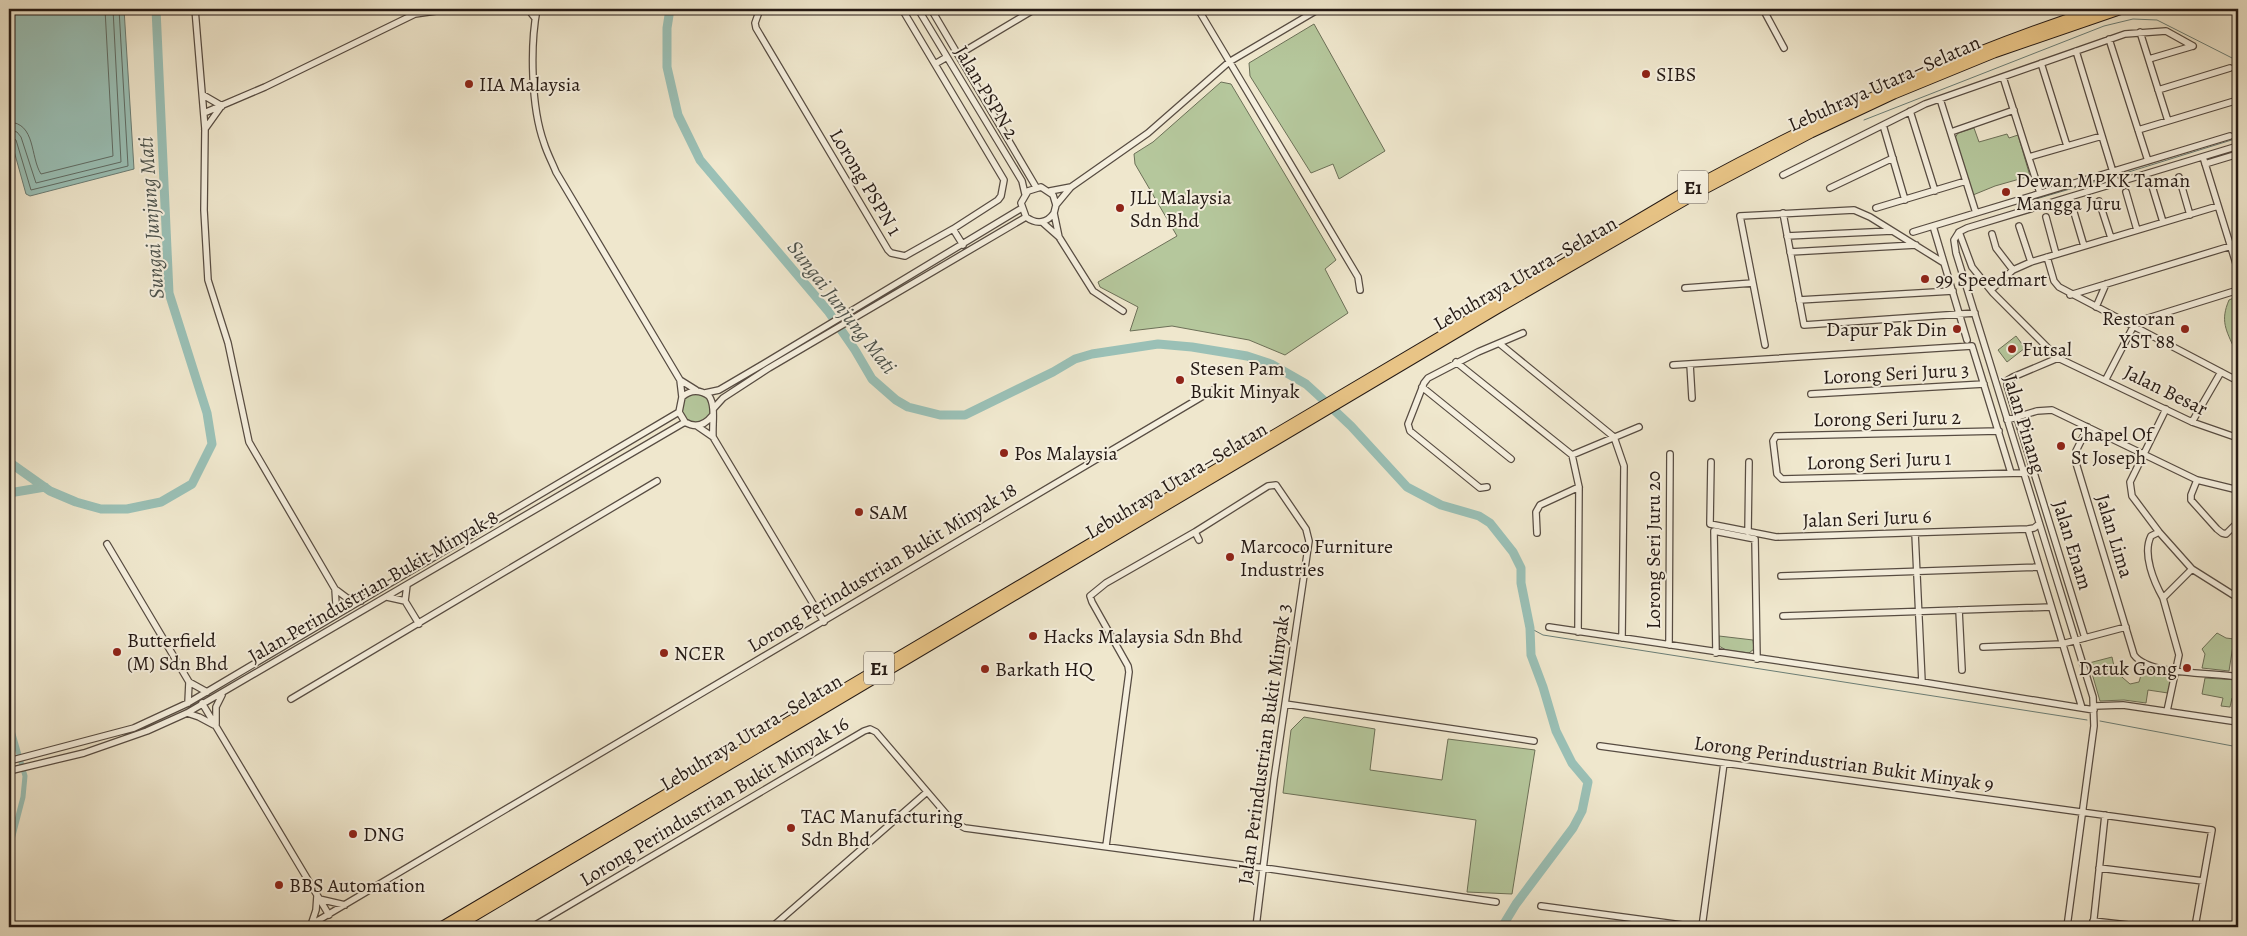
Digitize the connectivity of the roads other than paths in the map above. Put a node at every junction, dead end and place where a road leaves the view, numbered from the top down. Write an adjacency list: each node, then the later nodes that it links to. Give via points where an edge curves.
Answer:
1 (195, 9): 29 (street)
2 (450, 9): 32 (street, via 415,14)
3 (528, 9): 15 (street)
4 (537, 9): 15 (street)
5 (760, 9): 82 (street, Lorong PSPN 1, via 756,28 888,250 908,256)
6 (902, 9): 25 (street, Lorong PSPN 1)
7 (918, 9): 21 (street, Jalan PSPN 2)
8 (931, 9): 20 (street, Jalan PSPN 2)
9 (1035, 9): 20 (street)
10 (1198, 9): 23 (street)
11 (1319, 9): 23 (street)
12 (1763, 9): 18 (street)
13 (2098, 9): 138 (highway, Lebuhraya Utara–Selatan / E1, via 1933,69 1774,144 1659,206)
14 (2122, 9): 138 (highway, Lebuhraya Utara–Selatan / E1, via 1965,64 1811,133 1675,205)
15 (535, 18): 128 (street, via 532,52 537,110 544,143 556,172)
16 (2140, 32): 17 (street); 22 (street); 22 (street, via 2166,31 2193,46)
17 (2109, 39): 19 (street); 39 (street)
18 (1784, 48)
19 (2076, 51): 24 (street); 41 (street)
20 (958, 55): 57 (street, Jalan PSPN 2)
21 (947, 57): 25 (street); 64 (street, Jalan PSPN 2, via 1022,181)
22 (2149, 60): 28 (street)
23 (1229, 62): 58 (street, via 1148,133); 108 (street, via 1358,276)
24 (2041, 63): 27 (street); 43 (street)
25 (935, 64): 82 (street, Lorong PSPN 1, via 1004,180 998,200)
26 (2230, 68): 28 (street)
27 (2003, 77): 30 (street); 33 (street)
28 (2158, 90): 36 (street)
29 (202, 95): 32 (street); 35 (street)
30 (1940, 98): 34 (street); 40 (street)
31 (2238, 100): 36 (street)
32 (222, 106): 35 (street); 38 (street)
33 (2014, 110): 40 (street); 47 (street)
34 (1910, 111): 37 (street); 61 (street)
35 (204, 113): 38 (street)
36 (2168, 121): 39 (street)
37 (1883, 125): 48 (street); 52 (street)
38 (205, 129): 184 (street, via 204,210 208,280 228,343 249,442)
39 (2138, 130): 49 (street)
40 (1951, 132): 54 (street)
41 (2102, 136): 43 (street); 51 (street)
42 (2230, 136): 49 (street)
43 (2067, 146): 47 (street)
44 (2238, 146): 46 (street)
45 (2238, 154): 50 (street)
46 (2203, 156): 50 (street); 55 (street)
47 (2029, 157): 63 (street)
48 (1893, 158): 59 (street); 65 (street)
49 (2148, 161): 51 (street)
50 (2205, 164): 68 (street)
51 (2113, 171): 55 (street); 63 (street)
52 (1783, 174)
53 (2179, 177): 75 (street)
54 (1966, 181): 61 (street); 73 (street)
55 (2116, 182): 86 (street)
56 (2152, 186): 79 (street)
57 (1036, 187): 60 (street); 64 (street)
58 (1071, 187): 60 (street); 67 (street)
59 (1830, 188)
60 (1050, 191): 67 (street)
61 (1935, 191): 65 (street)
62 (2126, 192): 83 (street)
63 (2040, 193): 73 (street)
64 (1025, 194): 69 (street)
65 (1905, 200): 70 (street)
66 (2099, 201): 90 (street)
67 (1056, 205): 72 (street)
68 (2218, 206): 75 (street); 94 (street)
69 (1022, 208): 76 (street); 91 (street)
70 (1876, 208)
71 (2073, 210): 93 (street)
72 (1054, 212): 78 (street); 89 (street)
73 (1976, 212): 80 (street)
74 (1783, 213): 84 (street, via 1850,209); 88 (street); 104 (street, via 1740,216)
75 (2190, 214): 79 (street)
76 (1026, 217): 78 (street); 139 (street, via 768,368 723,398)
77 (2046, 217): 98 (street)
78 (1042, 222): 89 (street)
79 (2164, 222): 83 (street)
80 (1933, 226): 85 (street); 95 (street)
81 (2019, 226): 100 (street)
82 (953, 229): 91 (street)
83 (2137, 230): 90 (street)
84 (1893, 231): 88 (street); 92 (street)
85 (1913, 232)
86 (1959, 232): 107 (street, Jalan Besar, via 1972,267); 115 (street, Jalan Pinang, via 1953,243)
87 (1992, 234): 102 (street, via 1996,248)
88 (1787, 236): 96 (street)
89 (1059, 237): 114 (street, via 1093,291)
90 (2111, 238): 93 (street)
91 (963, 245): 134 (street, via 719,390)
92 (1916, 246): 96 (street); 97 (street)
93 (2084, 246): 98 (street)
94 (2231, 246): 103 (street); 105 (street)
95 (1940, 250): 97 (street); 101 (street)
96 (1790, 252): 112 (street)
97 (1930, 254): 101 (street)
98 (2056, 254): 99 (street)
99 (2047, 257): 100 (street); 111 (street, via 2054,281)
100 (2031, 262): 102 (street)
101 (1944, 263): 110 (street)
102 (2012, 270): 107 (street)
103 (2238, 270)
104 (1753, 283): 106 (street); 121 (street)
105 (2106, 284): 111 (street); 113 (street)
106 (1685, 288)
107 (1992, 289): 122 (street, Jalan Besar)
108 (1360, 290)
109 (2238, 290): 117 (street, via 2145,319)
110 (1953, 292): 112 (street); 116 (street)
111 (2070, 295): 113 (street)
112 (1799, 300): 116 (street, via 1804,325)
113 (2096, 307): 117 (street)
114 (1123, 311)
115 (1975, 314): 116 (street); 145 (street, Jalan Pinang)
116 (1960, 315): 119 (street)
117 (2134, 327): 126 (street); 127 (street)
118 (1523, 333): 120 (street)
119 (1968, 340)
120 (1500, 344): 123 (street); 154 (street)
121 (1765, 345)
122 (2058, 358): 127 (street, Jalan Besar); 144 (street, Jalan Enam, via 2008,380)
123 (1456, 362): 131 (street, via 1428,378); 158 (street)
124 (1690, 364): 125 (street); 130 (street, via 1972,346); 137 (street)
125 (1673, 365)
126 (2222, 372): 129 (street); 147 (street)
127 (2106, 379): 141 (street, Jalan Besar)
128 (680, 380): 133 (street); 136 (street)
129 (2238, 381)
130 (1984, 384): 135 (street, Lorong Seri Juru 3); 151 (street)
131 (1422, 387): 159 (street); 166 (street, via 1408,429 1480,488)
132 (1215, 389): 195 (street, Lorong Perindustrian Bukit Minyak 18)
133 (696, 390): 134 (street); 136 (street)
134 (705, 393): 139 (street)
135 (1811, 394)
136 (682, 398): 142 (street)
137 (1692, 398)
138 (1339, 399): 140 (highway, Lebuhraya Utara–Selatan / E1)
139 (714, 408): 143 (street)
140 (1321, 409): 245 (highway, Lebuhraya Utara–Selatan / E1); 246 (highway, Lebuhraya Utara–Selatan / E1)
141 (2166, 409): 147 (street, Jalan Besar); 157 (street)
142 (679, 412): 146 (street); 188 (street, Jalan Perindustrian Bukit Minyak 8)
143 (712, 416): 148 (street); 153 (street)
144 (2017, 417): 145 (street); 150 (street, via 2052,410); 201 (street, Jalan Enam)
145 (2007, 420): 163 (street, Jalan Pinang)
146 (685, 422): 148 (street); 183 (street, Jalan Perindustrian Bukit Minyak 8)
147 (2192, 422): 155 (street, Jalan Besar)
148 (697, 426): 153 (street)
149 (1638, 427): 154 (street)
150 (2088, 427): 157 (street); 198 (street, Jalan Lima, via 2075,459)
151 (1999, 431): 152 (street, Lorong Seri Juru 2); 162 (street)
152 (1776, 436): 162 (street, Lorong Seri Juru 1, via 1773,441 1777,474 1782,480)
153 (713, 437): 195 (street)
154 (1614, 437): 158 (street); 200 (street, via 1624,466)
155 (2238, 438)
156 (1670, 454): 204 (street, Lorong Seri Juru 20)
157 (2143, 454): 164 (street); 174 (street, via 2130,488 2136,503)
158 (1572, 455): 167 (street)
159 (1511, 459)
160 (1711, 462): 173 (street, Jalan Seri Juru 6, via 1710,524)
161 (1749, 462): 173 (street)
162 (2011, 473): 163 (street, Lorong Seri Juru 1)
163 (2023, 473): 170 (street, Jalan Pinang)
164 (2197, 480): 168 (street); 169 (street, via 2191,500 2218,529 2226,534)
165 (657, 482): 196 (street)
166 (1487, 487)
167 (1578, 488): 175 (street, via 1540,505 1536,512); 199 (street)
168 (2238, 490)
169 (2238, 522)
170 (2039, 524): 171 (street); 202 (street, Jalan Pinang)
171 (2028, 529): 176 (street, Jalan Seri Juru 6); 179 (street)
172 (1195, 532): 177 (street); 219 (street, Jalan Perindustrian Bukit Minyak 3, via 1268,486 1276,485 1309,537); 234 (street, via 1106,583 1090,596 1129,672)
173 (1748, 532): 176 (street, Jalan Seri Juru 6, via 1776,537)
174 (2159, 532): 180 (street); 186 (street, via 2151,536 2148,548)
175 (1537, 533)
176 (1915, 533): 181 (street)
177 (1199, 540)
178 (107, 544): 211 (street)
179 (2039, 567): 181 (street); 190 (street)
180 (2192, 569): 186 (street); 187 (street)
181 (1917, 573): 182 (street); 192 (street)
182 (1781, 576)
183 (407, 585): 185 (street, Jalan Perindustrian Bukit Minyak 8); 189 (street)
184 (335, 589): 188 (street, via 347,598); 194 (street, via 336,604)
185 (388, 597): 189 (street); 214 (street, Jalan Perindustrian Bukit Minyak 8)
186 (2163, 598): 209 (street, via 2180,655)
187 (2238, 598)
188 (361, 601): 194 (street, Jalan Perindustrian Bukit Minyak 8)
189 (405, 601): 196 (street)
190 (2051, 607): 191 (street); 203 (street)
191 (1959, 610): 192 (street); 208 (street)
192 (1919, 611): 193 (street); 212 (street)
193 (1783, 616)
194 (330, 618): 213 (street, Jalan Perindustrian Bukit Minyak 8)
195 (824, 622): 240 (street, Lorong Perindustrian Bukit Minyak 18, via 684,702)
196 (418, 624): 216 (street)
197 (1548, 627): 199 (street)
198 (2126, 627): 201 (street); 209 (street, Jalan Lima, via 2137,659 2145,665)
199 (1578, 632): 200 (street)
200 (1622, 638): 204 (street)
201 (2085, 638): 202 (street)
202 (2076, 641): 203 (street); 221 (street, Jalan Pinang)
203 (2062, 644): 205 (street); 220 (street)
204 (1669, 646): 206 (street)
205 (1983, 647)
206 (1716, 652): 207 (street); 207 (street, via 1714,531 1755,539)
207 (1757, 659): 212 (street)
208 (1962, 670)
209 (2175, 670): 210 (street, Jalan Lima); 222 (street)
210 (2238, 677)
211 (189, 682): 213 (street); 217 (street)
212 (1922, 682): 220 (street)
213 (207, 692): 215 (street, Jalan Perindustrian Bukit Minyak 8)
214 (224, 692): 218 (street, Jalan Perindustrian Bukit Minyak 8); 225 (street, via 216,707)
215 (198, 697): 217 (street, Jalan Perindustrian Bukit Minyak 8); 218 (street)
216 (292, 699)
217 (188, 703): 228 (street, Jalan Perindustrian Bukit Minyak 8, via 134,728)
218 (203, 704): 223 (street, Jalan Perindustrian Bukit Minyak 8); 225 (street)
219 (1285, 704): 226 (street); 235 (street, Jalan Perindustrian Bukit Minyak 3)
220 (2082, 708): 221 (street)
221 (2094, 708): 222 (street, via 2123,705); 232 (street)
222 (2167, 711): 224 (street)
223 (188, 713): 225 (street); 230 (street, Jalan Perindustrian Bukit Minyak 8, via 84,753)
224 (2238, 722)
225 (216, 726): 238 (street)
226 (1534, 741)
227 (1600, 746): 229 (street, Lorong Perindustrian Bukit Minyak 9)
228 (9, 761)
229 (1724, 763): 232 (street, Lorong Perindustrian Bukit Minyak 9); 251 (street)
230 (9, 771)
231 (927, 792): 234 (street, Lorong Perindustrian Bukit Minyak 16, via 961,827); 247 (street, Lorong Perindustrian Bukit Minyak 16, via 876,732 864,730); 248 (street)
232 (2083, 813): 233 (street, Lorong Perindustrian Bukit Minyak 9); 252 (street)
233 (2105, 816): 236 (street); 237 (street, Lorong Perindustrian Bukit Minyak 9, via 2212,830)
234 (1106, 846): 235 (street, Lorong Perindustrian Bukit Minyak 16)
235 (1264, 868): 239 (street, Lorong Perindustrian Bukit Minyak 16); 249 (street, Jalan Perindustrian Bukit Minyak 3)
236 (2099, 868): 237 (street); 243 (street)
237 (2203, 881): 254 (street)
238 (318, 897): 240 (street); 242 (street); 244 (street)
239 (1496, 902)
240 (345, 906): 242 (street, Lorong Perindustrian Bukit Minyak 18)
241 (1541, 906): 250 (street)
242 (329, 916): 244 (street, Lorong Perindustrian Bukit Minyak 18)
243 (2093, 924): 253 (street)
244 (309, 926)
245 (441, 927)
246 (456, 927)
247 (532, 927)
248 (772, 927)
249 (1256, 927)
250 (1697, 927)
251 (1702, 927)
252 (2067, 927)
253 (2146, 927)
254 (2195, 927)

